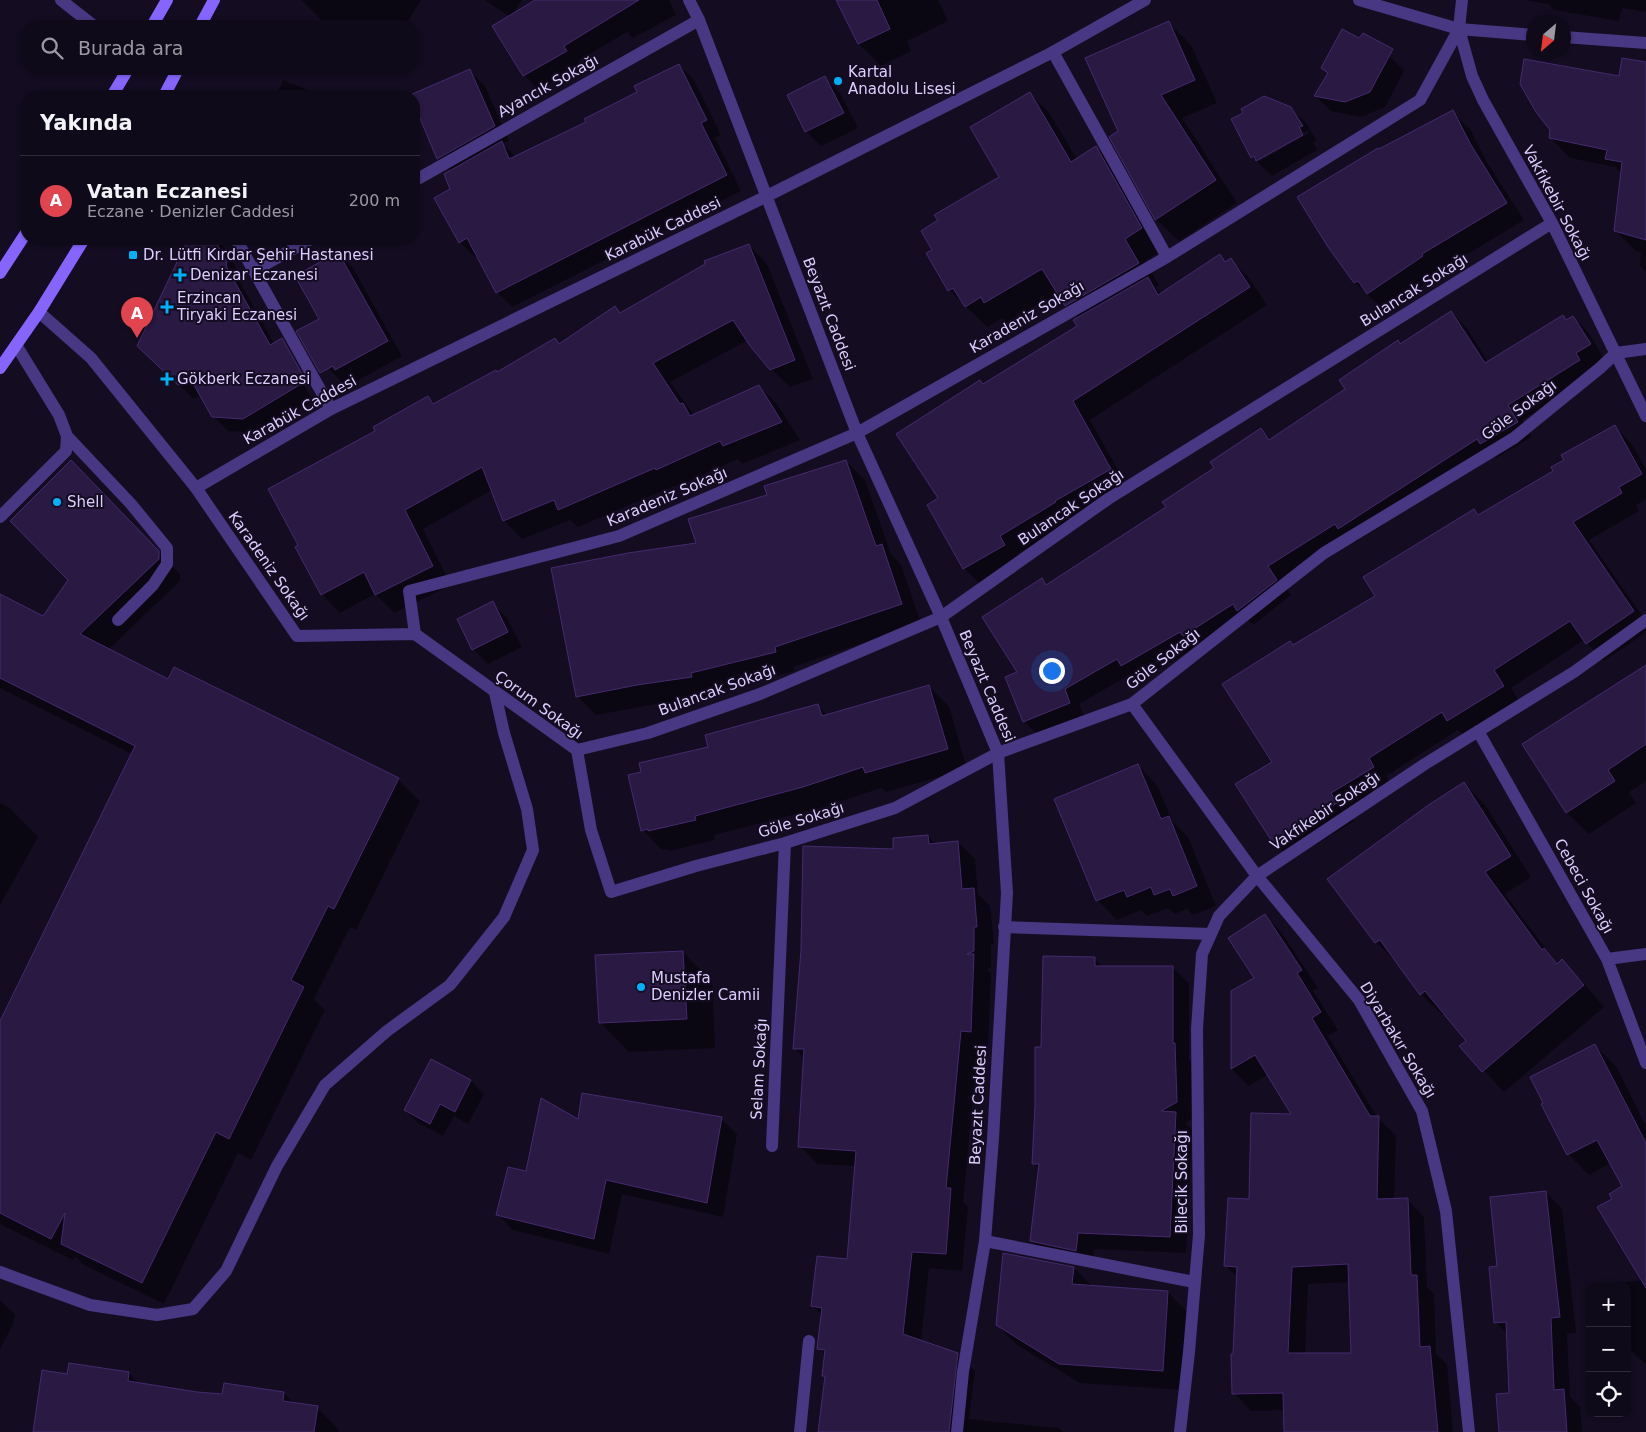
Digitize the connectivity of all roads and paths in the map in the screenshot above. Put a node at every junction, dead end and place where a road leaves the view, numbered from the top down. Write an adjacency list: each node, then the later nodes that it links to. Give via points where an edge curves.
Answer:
1 (61, 0): 8 (street)
2 (167, 0): 9 (main road)
3 (214, 0): 10 (main road)
4 (689, 0): 11 (street, Beyazıt Caddesi)
5 (1145, 0): 16 (street, Karabük Caddesi)
6 (1359, 0): 12 (street)
7 (1462, 0): 12 (street, Vakfıkebir Sokağı)
8 (86, 20)
9 (155, 20)
10 (203, 20)
11 (699, 20): 21 (street, Ayancık Sokağı); 22 (street, Beyazıt Caddesi)
12 (1459, 29): 13 (street); 23 (street, Vakfıkebir Sokağı, via 1482,100); 28 (street, Karadeniz Sokağı, via 1420,100)
13 (1526, 34)
14 (1571, 38): 15 (street)
15 (1646, 44)
16 (1053, 52): 22 (street, Karabük Caddesi); 28 (street)
17 (124, 75): 19 (main road)
18 (175, 75): 20 (main road)
19 (116, 90)
20 (167, 90)
21 (420, 177)
22 (767, 196): 36 (street, Karabük Caddesi); 38 (street, Beyazıt Caddesi)
23 (1552, 223): 34 (street, Vakfıkebir Sokağı); 42 (street, Bulancak Sokağı, via 1108,499)
24 (20, 242): 30 (main road)
25 (80, 245): 31 (main road)
26 (240, 245): 29 (street)
27 (299, 245): 29 (street)
28 (1167, 257): 38 (street, Karadeniz Sokağı)
29 (255, 270): 36 (street)
30 (0, 273)
31 (39, 312): 32 (main road); 40 (street, via 91,358)
32 (16, 345): 35 (main road); 39 (street, via 59,415)
33 (1646, 349): 34 (street)
34 (1616, 353): 37 (street, Vakfıkebir Sokağı); 47 (street, Göle Sokağı, via 1514,438 1324,553)
35 (0, 368)
36 (331, 409): 40 (street, Karabük Caddesi)
37 (1646, 416)
38 (857, 433): 42 (street, Beyazıt Caddesi); 45 (street, Karadeniz Sokağı, via 619,536 409,591)
39 (68, 436): 41 (street, via 66,451); 43 (street, via 167,548 167,564 152,585)
40 (196, 488): 45 (street, Karadeniz Sokağı, via 297,636)
41 (0, 517)
42 (941, 618): 49 (street, Bulancak Sokağı, via 760,694 648,733); 50 (street, Beyazıt Caddesi)
43 (118, 620)
44 (1646, 620): 48 (street, Vakfıkebir Sokağı, via 1574,672)
45 (415, 634): 46 (street, Çorum Sokağı)
46 (495, 693): 49 (street, Çorum Sokağı); 61 (street, via 527,808 533,850 504,917 450,985 387,1031 325,1085 277,1166 226,1271 193,1309 157,1315 90,1305)
47 (1132, 704): 50 (street, Göle Sokağı); 52 (street, Diyarbakır Sokağı)
48 (1478, 731): 52 (street, Vakfıkebir Sokağı); 57 (street, Cebeci Sokağı)
49 (577, 750): 53 (street, Çorum Sokağı, via 591,830)
50 (998, 753): 51 (street, Göle Sokağı, via 895,808); 54 (street, Beyazıt Caddesi, via 1007,893)
51 (785, 843): 53 (street, Göle Sokağı); 59 (street, Selam Sokağı)
52 (1257, 876): 55 (street, Vakfıkebir Sokağı, via 1219,916); 67 (street, Diyarbakır Sokağı, via 1359,1000 1422,1111 1446,1211)
53 (611, 892)
54 (1004, 927): 55 (street); 60 (street, Beyazıt Caddesi)
55 (1211, 934): 62 (street, Bilecik Sokağı, via 1202,954 1197,1028 1199,1235)
56 (1646, 954): 57 (street)
57 (1607, 959): 58 (street, Cebeci Sokağı)
58 (1646, 1063)
59 (772, 1146)
60 (985, 1241): 62 (street); 65 (street, Beyazıt Caddesi, via 963,1372)
61 (0, 1272)
62 (1194, 1282): 66 (street, Bilecik Sokağı)
63 (809, 1341): 64 (street)
64 (800, 1432)
65 (957, 1432)
66 (1180, 1432)
67 (1469, 1432)

